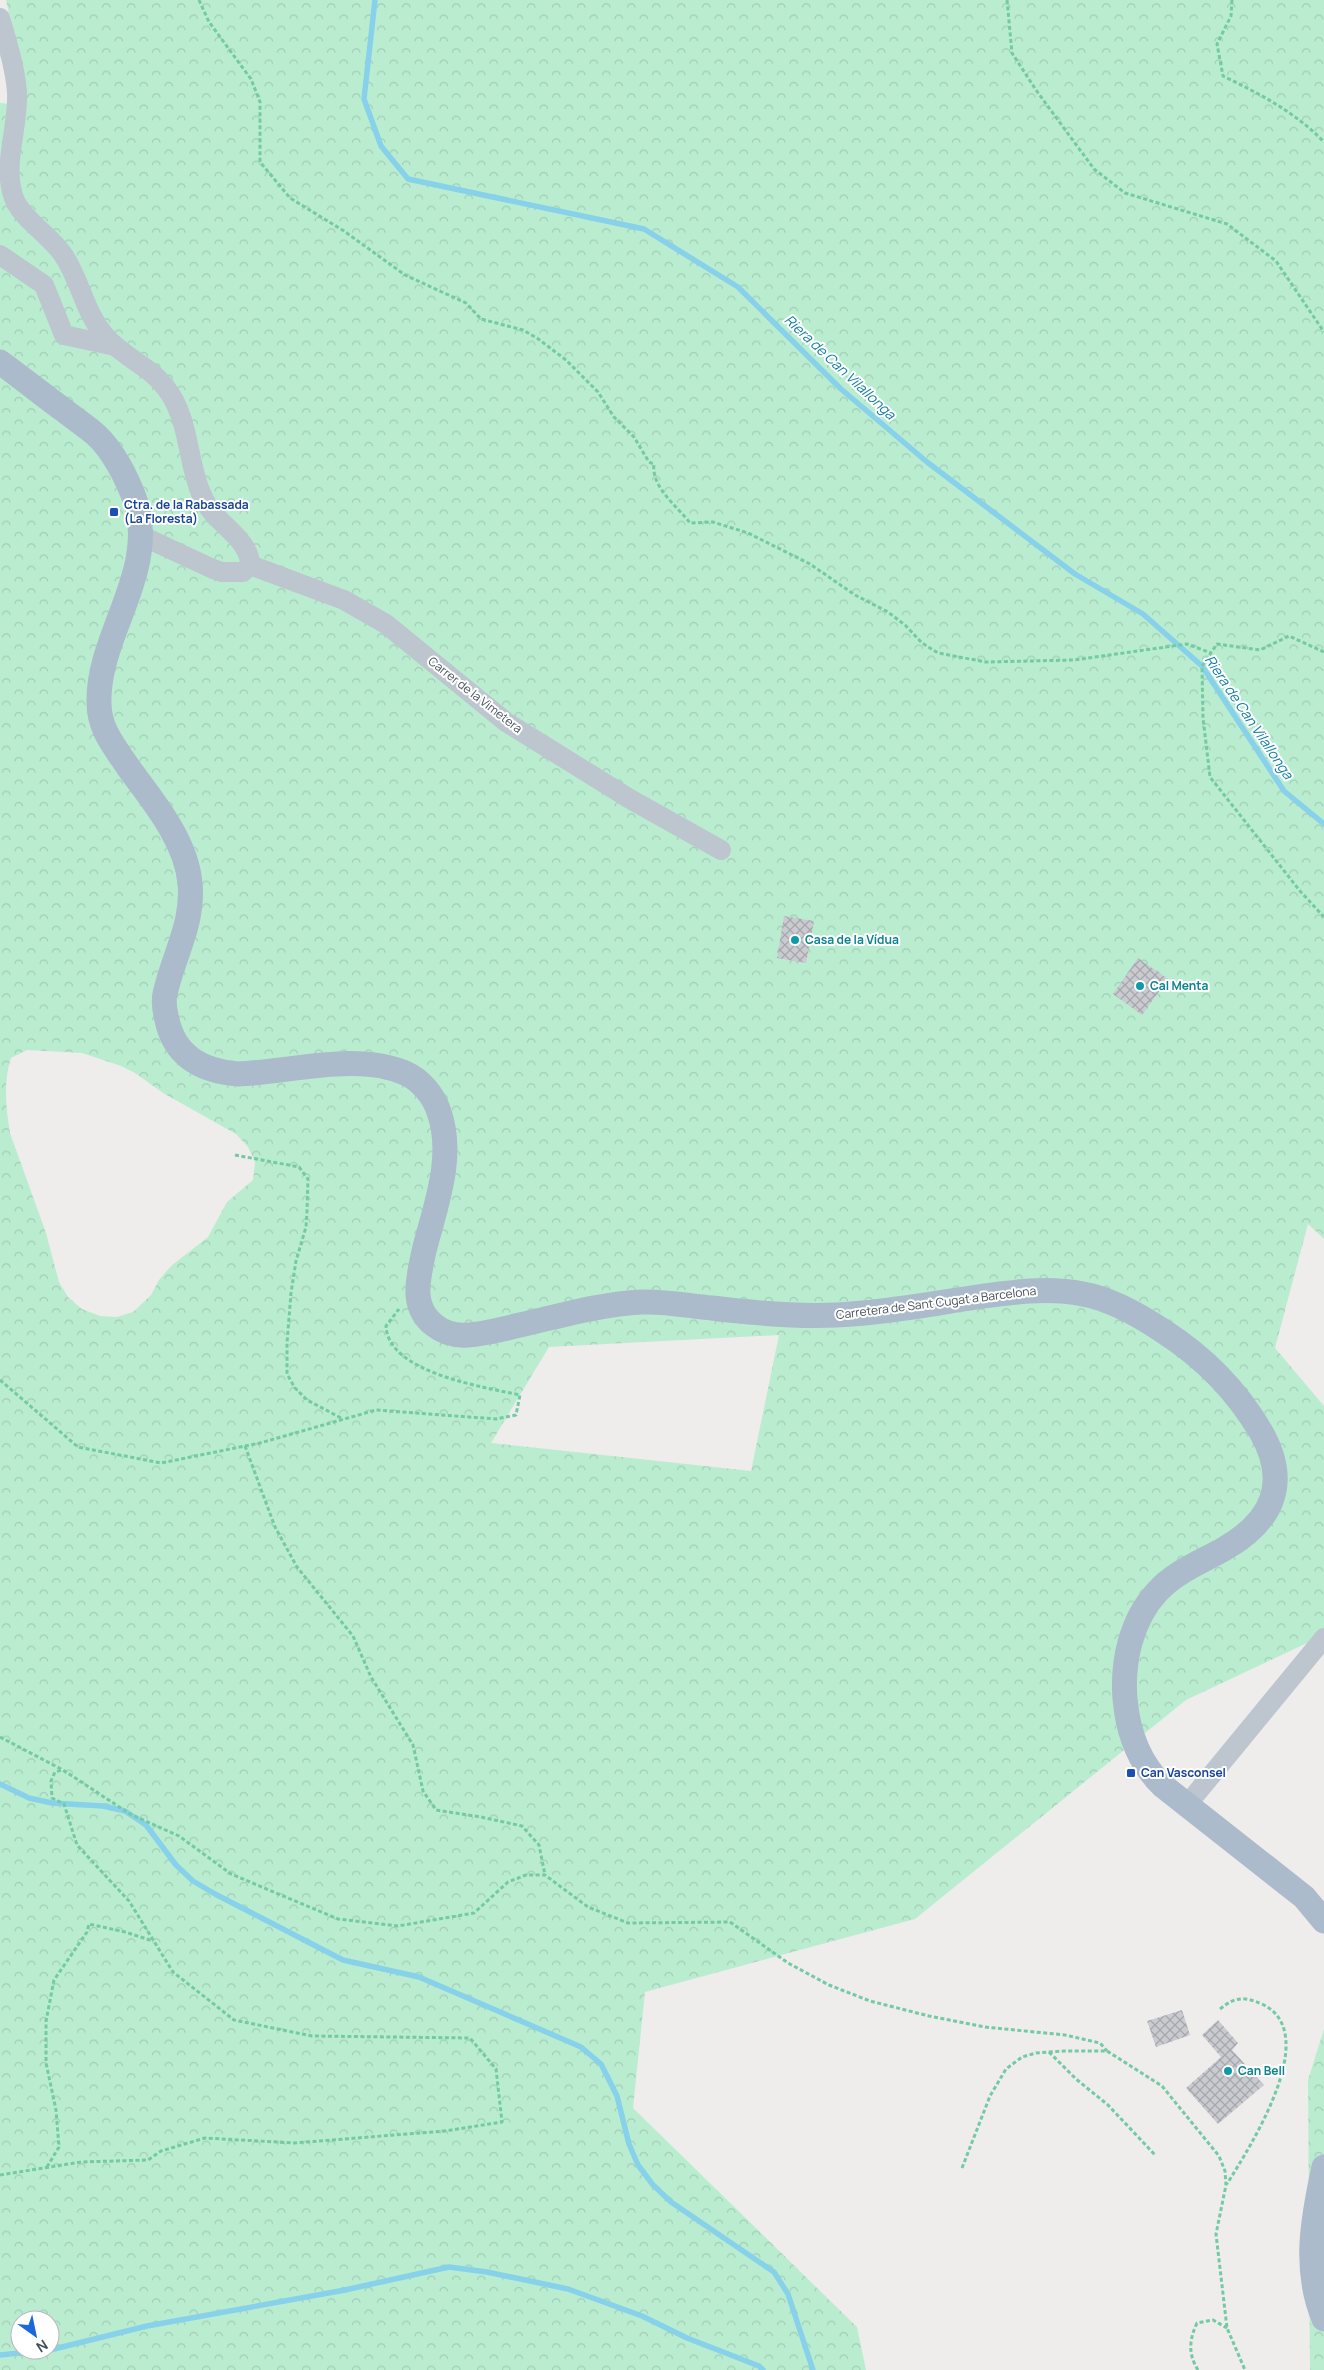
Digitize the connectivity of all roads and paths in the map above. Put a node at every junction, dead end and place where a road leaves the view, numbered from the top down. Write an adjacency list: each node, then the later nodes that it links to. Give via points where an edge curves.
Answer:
1 (199, 0): 15 (path, via 209,22 251,79 260,102 260,162 290,198 344,231 405,275 466,303 481,319 523,330 566,360 598,392 614,417 634,436 649,462 654,464 652,474 656,482 690,523 713,522 748,533 810,564 855,595 888,612 938,653 986,662 1074,660 1187,644)
2 (1007, 0): 9 (path, via 1012,53 1094,169 1125,193 1227,224 1276,261)
3 (1232, 0): 7 (path, via 1231,16 1217,44 1223,76 1284,108)
4 (0, 18): 6 (street)
5 (0, 76): 6 (street)
6 (17, 92): 10 (street, via 8,167 11,191 24,214 65,258 93,320)
7 (1324, 142)
8 (0, 254): 10 (street, via 44,285 64,335)
9 (1324, 332)
10 (114, 346): 13 (street, via 151,372 172,398 203,497 214,515 248,553)
11 (0, 362): 12 (main road, via 96,434 127,480 136,503)
12 (140, 535): 13 (street, via 222,572 243,572); 19 (main road, via 128,598 103,665 98,705 105,734 166,822 187,866 189,920 164,996 169,1029 176,1045 187,1057 221,1072 270,1072 347,1064 376,1066 408,1074 427,1090 442,1119 445,1147 420,1270)
13 (250, 565): 16 (street, Carrer de la Vimetera, via 344,600 386,624 506,722 630,799)
14 (1324, 652): 15 (path, via 1289,636 1260,650 1217,644)
15 (1211, 653): 17 (path, via 1202,666 1203,718 1210,777)
16 (721, 850)
17 (1324, 917)
18 (235, 1155): 21 (path, via 299,1167 308,1179 306,1227 291,1293 287,1374 307,1400)
19 (419, 1303): 21 (path, via 402,1305 387,1322 386,1332 398,1353 443,1377 520,1395 516,1415 496,1419 376,1410); 26 (main road, Carretera de Sant Cugat a Barcelona, via 431,1323 443,1331 464,1336 599,1306 636,1303 663,1302 811,1316 863,1313 1026,1291 1063,1291 1086,1294 1115,1305 1178,1340 1218,1375 1236,1396 1260,1430 1271,1453 1276,1477 1274,1497 1260,1519 1235,1543 1166,1582 1144,1609 1130,1644 1125,1667 1125,1694 1138,1753 1154,1777)
20 (0, 1380): 22 (path, via 78,1447 161,1463)
21 (344, 1419): 22 (path)
22 (245, 1446): 27 (path, via 275,1527 297,1567 353,1636 371,1677 413,1745 423,1791 436,1810 522,1826 539,1845)
23 (1324, 1638): 26 (street)
24 (0, 1737): 25 (path)
25 (63, 1770): 27 (path, via 130,1814 179,1836 232,1874 338,1919 398,1926 474,1913 508,1882 526,1875); 29 (path, via 55,1772 51,1781 52,1798 64,1804 77,1845 129,1901)
26 (1186, 1806): 28 (main road, Carretera de Sant Cugat a Barcelona, via 1304,1897)
27 (545, 1875): 31 (path, via 588,1907 628,1923 730,1922 788,1964 870,2001 966,2023 1065,2035 1100,2043)
28 (1324, 1921)
29 (154, 1942): 34 (path, via 89,1924 87,1932 54,1980 46,2020 46,2064 56,2110 58,2147); 34 (path, via 173,1972 234,2020 312,2036 470,2038 496,2069 502,2122 294,2143 204,2138 161,2151 148,2160 81,2162)
30 (1220, 2009): 38 (path, via 1232,1999 1263,2004 1278,2017 1287,2035 1286,2058 1275,2099)
31 (1107, 2051): 32 (path); 38 (path, via 1162,2086 1219,2156)
32 (1048, 2052): 33 (path, via 1108,2105); 36 (path, via 1022,2057 1006,2069 990,2096)
33 (1156, 2156)
34 (47, 2167): 37 (path)
35 (1324, 2167): 39 (main road, via 1310,2251 1314,2287)
36 (962, 2168)
37 (0, 2175)
38 (1226, 2184): 40 (path, via 1216,2234)
39 (1324, 2319)
40 (1227, 2328): 41 (path, via 1213,2320 1197,2323 1191,2336 1191,2358); 42 (path)
41 (1198, 2370)
42 (1245, 2370)

